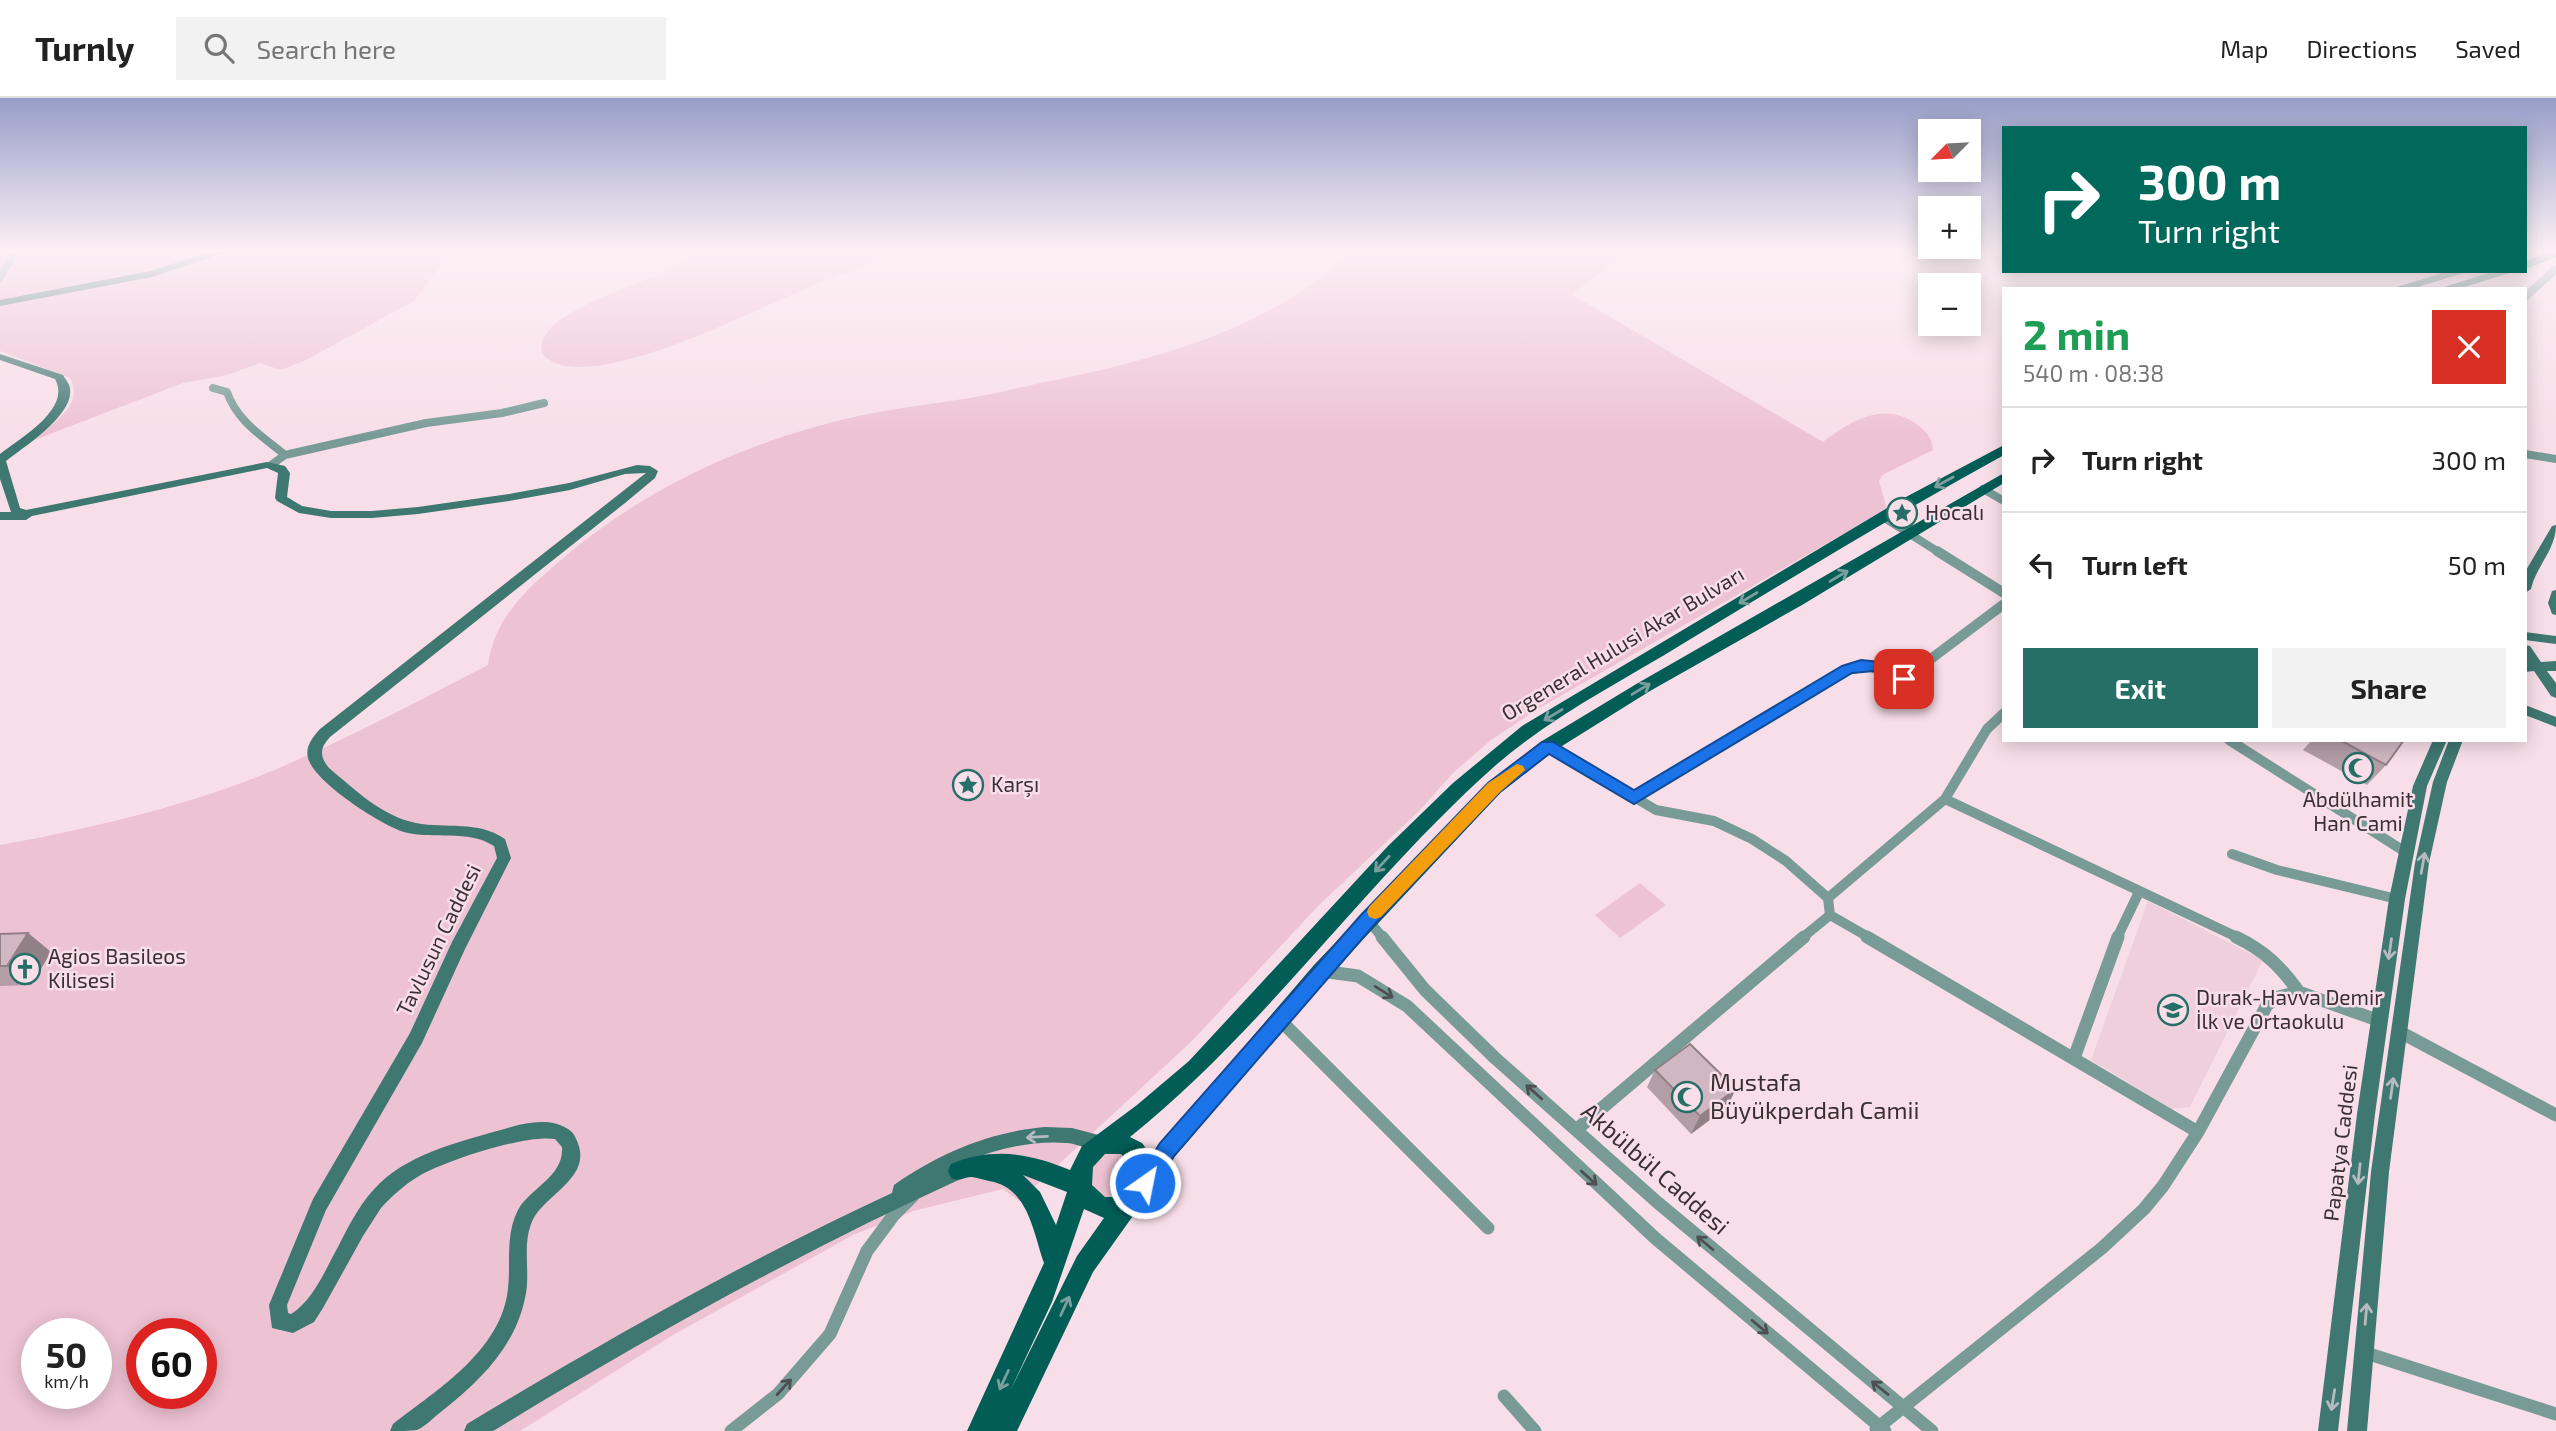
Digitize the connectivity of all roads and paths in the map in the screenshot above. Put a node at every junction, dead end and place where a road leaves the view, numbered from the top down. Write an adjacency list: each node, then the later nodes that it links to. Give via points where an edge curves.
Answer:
1 (0, 357): 7 (street, via 55,374 63,379 65,388 58,412)
2 (213, 388): 8 (street, via 227,392 240,418)
3 (544, 403): 8 (street, via 426,423)
4 (2002, 450): 13 (main road, Orgeneral Hulusi Akar Bulvarı, one-way to 13)
5 (2527, 454): 6 (street)
6 (2556, 459)
7 (0, 460): 12 (street, via 15,510)
8 (279, 463): 12 (street); 67 (street, Tavlusun Caddesi, via 284,473 281,498 291,507 362,514 432,510 570,486 641,468 652,471 315,745 322,770 381,818 419,830 484,835 500,844 504,858 416,1038 319,1205 278,1306 279,1321 293,1324 307,1315 375,1202 410,1170 434,1159 548,1129 564,1136 571,1152 564,1173 532,1204 520,1227 516,1301 496,1346)
9 (2002, 478): 10 (main road)
10 (1983, 489): 11 (street); 16 (main road)
11 (2002, 500)
12 (34, 514): 14 (street)
13 (1883, 517): 16 (street); 53 (main road, Orgeneral Hulusi Akar Bulvarı, one-way to 53, via 1511,743 1449,795 1386,860 1209,1055)
14 (1, 518)
15 (2556, 529): 17 (street)
16 (1910, 534): 18 (street); 33 (main road, one-way to 16)
17 (2527, 582)
18 (2002, 592)
19 (2556, 594): 21 (street)
20 (2002, 606): 34 (street, via 1904,679 1876,666 1847,670)
21 (2556, 611)
22 (2527, 636): 23 (street)
23 (2556, 640)
24 (2556, 666): 25 (street)
25 (2532, 667): 26 (street)
26 (2556, 693)
27 (2527, 711): 29 (street)
28 (2002, 715): 35 (street, via 1987,729)
29 (2556, 722)
30 (2232, 742): 36 (street)
31 (2439, 742): 36 (street, Papatya Caddesi, via 2420,786)
32 (2455, 742): 41 (street, Papatya Caddesi, one-way to 32, via 2432,812)
33 (1548, 746): 34 (street); 43 (main road, via 1494,788)
34 (1634, 798): 39 (street, via 1656,810 1714,821 1752,839)
35 (1945, 799): 38 (street); 39 (street)
36 (2407, 853): 40 (street, Papatya Caddesi)
37 (2232, 855): 40 (street)
38 (2139, 892): 45 (street, via 2261,950 2280,965); 49 (street, via 2110,954)
39 (1828, 898): 42 (street)
40 (2397, 899): 41 (street); 47 (street, Papatya Caddesi, one-way to 47)
41 (2416, 904): 48 (street, Papatya Caddesi)
42 (1830, 915): 49 (street); 51 (street)
43 (1368, 920): 44 (main road); 51 (street, Akbülbül Caddesi, one-way to 43, via 1435,999)
44 (1321, 971): 46 (main road); 66 (street, one-way to 66, via 1358,976 1407,1006 1647,1230)
45 (2299, 992): 47 (street); 52 (street, via 2278,997 2263,1010)
46 (1279, 1019): 55 (main road, via 1167,1149); 60 (street)
47 (2380, 1021): 48 (street); 74 (street, Papatya Caddesi, one-way to 74)
48 (2400, 1032): 50 (street); 62 (street, Papatya Caddesi, one-way to 48, via 2380,1172)
49 (2074, 1058): 52 (street)
50 (2556, 1115)
51 (1576, 1130): 64 (street, Akbülbül Caddesi, one-way to 51)
52 (2198, 1132): 64 (street, via 2163,1186 2124,1229)
53 (1104, 1144): 55 (main road, via 1125,1145 1141,1156); 56 (main road, via 1082,1165); 59 (street, one-way to 59, via 1067,1135 1024,1137 976,1148 933,1168)
54 (959, 1171): 56 (main road, via 982,1162 1014,1163 1060,1176); 57 (street); 61 (main road, via 1000,1173 1027,1194 1047,1227)
55 (1145, 1183): 58 (main road)
56 (1080, 1187): 58 (main road, via 1085,1197 1105,1208); 61 (main road)
57 (920, 1188): 59 (street); 69 (street, one-way to 57, via 778,1394 830,1334 867,1251)
58 (1128, 1204): 71 (main road, one-way to 58, via 1084,1264)
59 (876, 1208): 68 (street, via 699,1298)
60 (1488, 1228)
61 (1055, 1265): 70 (main road, one-way to 70)
62 (2363, 1352): 65 (street); 75 (street, Papatya Caddesi)
63 (1504, 1396): 72 (street)
64 (1903, 1407): 66 (street); 73 (street, Akbülbül Caddesi)
65 (2556, 1414)
66 (1880, 1429)
67 (400, 1431)
68 (474, 1431)
69 (732, 1431)
70 (979, 1431)
71 (1004, 1431)
72 (1535, 1431)
73 (1933, 1431)
74 (2328, 1431)
75 (2357, 1431)

